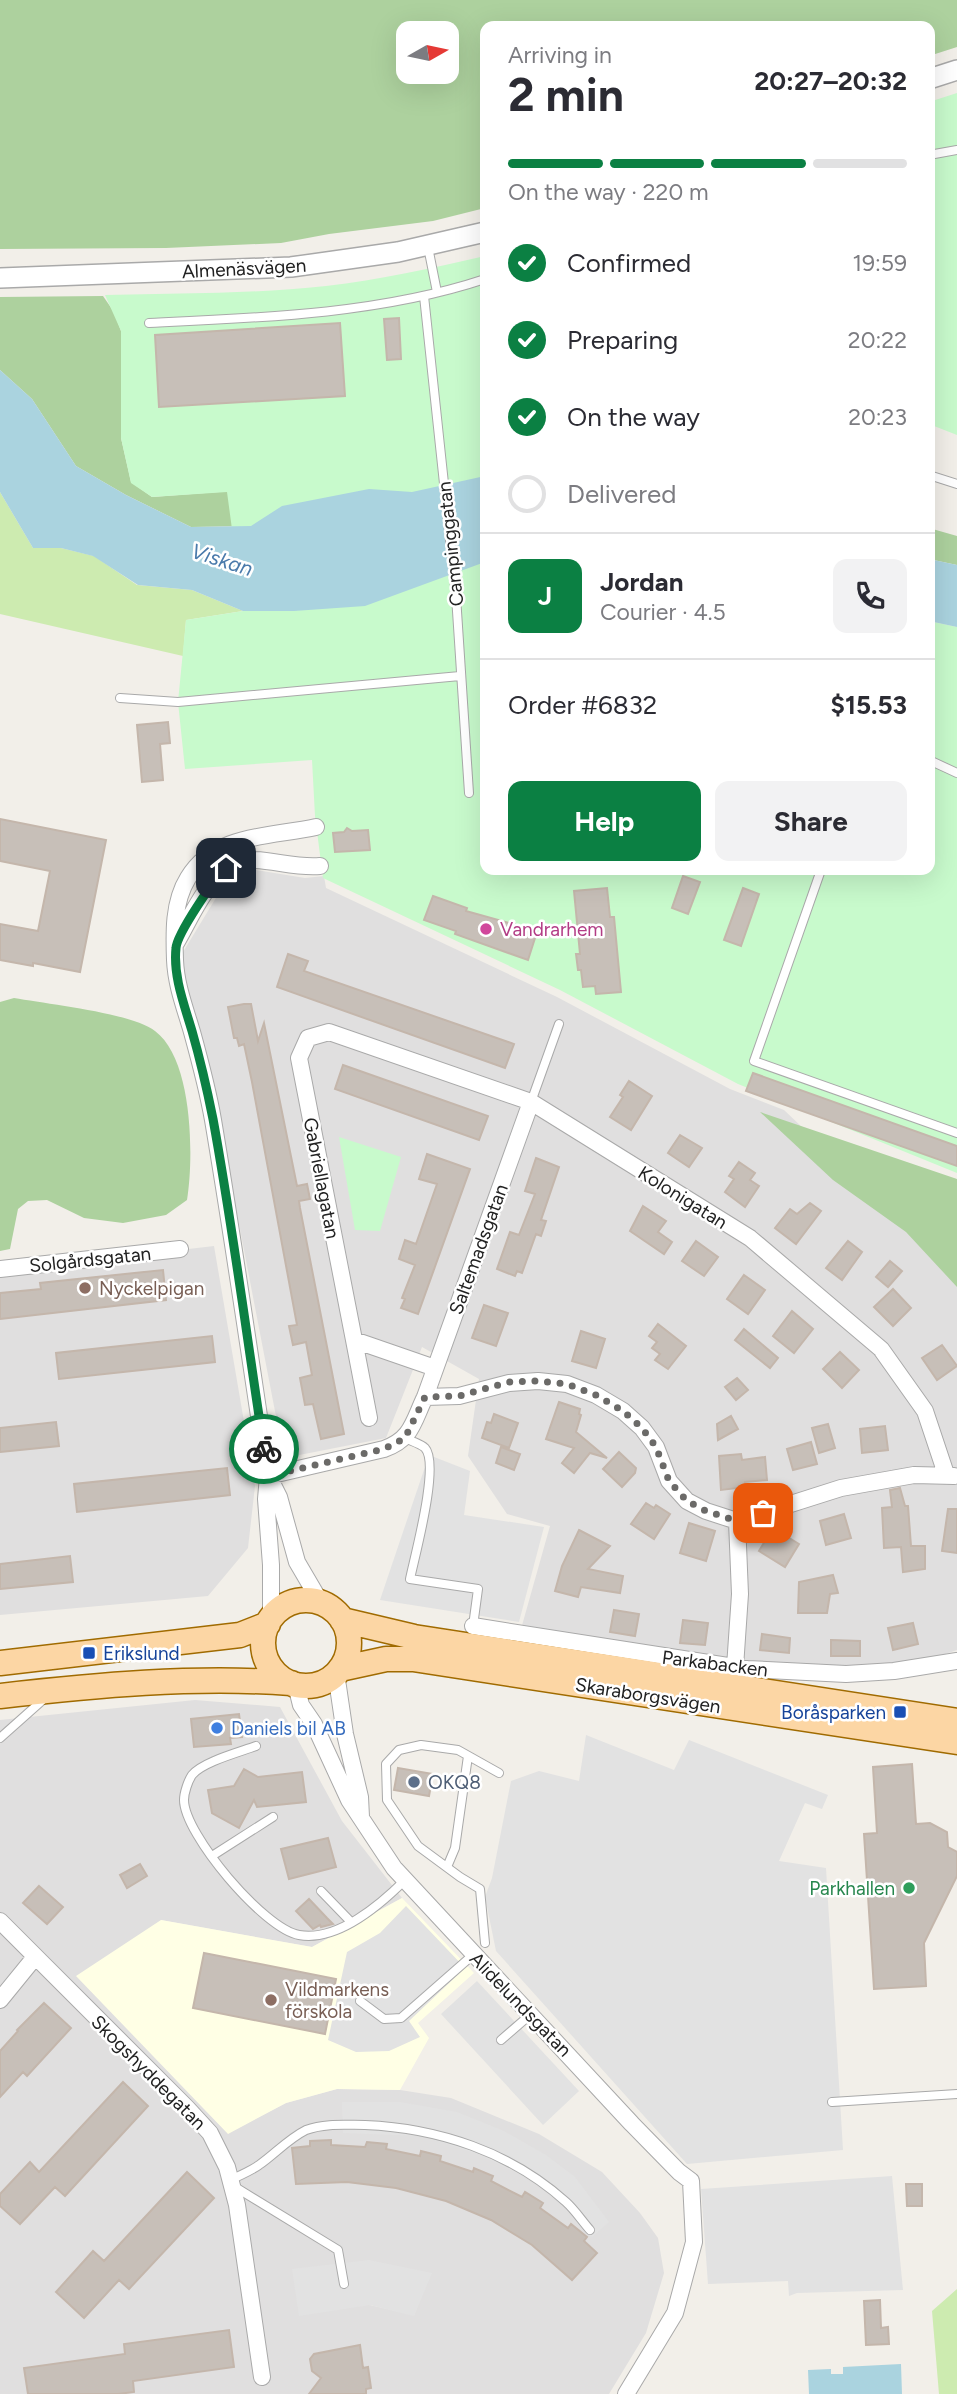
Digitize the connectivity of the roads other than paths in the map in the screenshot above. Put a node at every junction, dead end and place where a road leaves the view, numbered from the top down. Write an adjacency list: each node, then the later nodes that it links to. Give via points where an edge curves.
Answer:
1 (957, 70): 2 (street)
2 (935, 77)
3 (957, 150): 4 (lane)
4 (935, 154)
5 (480, 233): 6 (street, Almenäsvägen)
6 (428, 245): 7 (street, Almenäsvägen, via 291,267); 9 (lane)
7 (0, 278)
8 (480, 280): 9 (lane)
9 (437, 292): 10 (lane)
10 (424, 296): 11 (lane, via 281,315); 14 (lane, Campinggatan, via 456,596)
11 (149, 323)
12 (935, 477): 13 (lane)
13 (957, 484)
14 (460, 676): 15 (lane, via 178,702); 18 (lane, Campinggatan)
15 (120, 698)
16 (935, 764): 17 (lane)
17 (957, 773)
18 (469, 793)
19 (316, 827): 22 (street, via 242,839 209,854 188,877 180,894 174,921)
20 (320, 866): 22 (street, via 251,860 226,868 204,894)
21 (819, 875): 26 (lane, via 754,1061)
22 (176, 943): 35 (street, via 179,987 212,1117)
23 (559, 1024): 25 (lane)
24 (329, 1032): 25 (street, Kolonigatan); 29 (street, Gabriellagatan, via 308,1038 299,1058)
25 (531, 1102): 30 (street, Saltemadsgatan); 34 (street, Kolonigatan, via 750,1238 881,1349 925,1411)
26 (957, 1133)
27 (180, 1249): 28 (street, Solgårdsgatan)
28 (0, 1269)
29 (354, 1340): 30 (street); 32 (street, Gabriellagatan)
30 (435, 1368): 31 (street, Saltemadsgatan)
31 (425, 1397): 33 (street, Saltemadsgatan); 36 (street, via 459,1396 509,1382 567,1384 623,1411 642,1428 656,1447 669,1481 687,1501)
32 (369, 1418)
33 (405, 1438): 35 (street, via 384,1449); 40 (lane, via 425,1447 431,1461 410,1579 478,1589)
34 (952, 1475): 36 (street, via 914,1475 841,1488)
35 (268, 1476): 37 (street, via 279,1497 297,1562); 39 (street)
36 (737, 1521): 43 (street, via 740,1594)
37 (321, 1603): 38 (main road); 39 (main road, via 289,1603)
38 (342, 1620): 44 (main road, via 348,1649); 48 (main road, Skaraborgsvägen, via 414,1637)
39 (269, 1621): 42 (main road, via 240,1635); 45 (main road, via 265,1656 276,1674)
40 (473, 1626): 43 (street, Parkabacken)
41 (957, 1661): 43 (street, Parkabacken, via 846,1674)
42 (0, 1663)
43 (735, 1667)
44 (338, 1671): 45 (main road, via 317,1684); 50 (main road, Skaraborgsvägen, via 386,1660 425,1660); 55 (street, Alidelundsgatan)
45 (293, 1684): 46 (main road, via 219,1679); 55 (street, Alidelundsgatan)
46 (54, 1690): 47 (main road); 49 (lane)
47 (0, 1696)
48 (957, 1721)
49 (0, 1738)
50 (957, 1742)
51 (256, 1746): 56 (lane, via 193,1773 187,1785 184,1801 188,1814)
52 (468, 1756): 53 (lane); 57 (lane, via 455,1848); 57 (lane, via 458,1750 421,1745 399,1750 386,1764 387,1800 418,1846)
53 (499, 1773)
54 (274, 1817): 56 (lane)
55 (361, 1817): 58 (street, Alidelundsgatan)
56 (212, 1856): 61 (lane, via 253,1905 287,1932 317,1935)
57 (447, 1867): 62 (lane, via 480,1889)
58 (405, 1880): 61 (lane, via 382,1903); 62 (street, Alidelundsgatan)
59 (321, 1891): 61 (lane)
60 (0, 1921): 63 (street, Skogshyddegatan)
61 (351, 1922)
62 (479, 1948): 65 (lane, via 401,2018 384,2019); 66 (street, Alidelundsgatan)
63 (35, 1957): 64 (street); 70 (street, Skogshyddegatan, via 210,2133)
64 (0, 2000)
65 (360, 2001)
66 (531, 2014): 67 (lane); 74 (street, Alidelundsgatan, via 691,2181 694,2242 675,2313)
67 (501, 2040)
68 (957, 2094): 69 (lane)
69 (832, 2102)
70 (231, 2183): 71 (lane, via 308,2130 333,2124 413,2129 479,2147 510,2163 567,2203); 72 (lane, via 338,2250); 73 (street, Skogshyddegatan)
71 (590, 2230)
72 (344, 2284)
73 (262, 2377)
74 (626, 2394)

